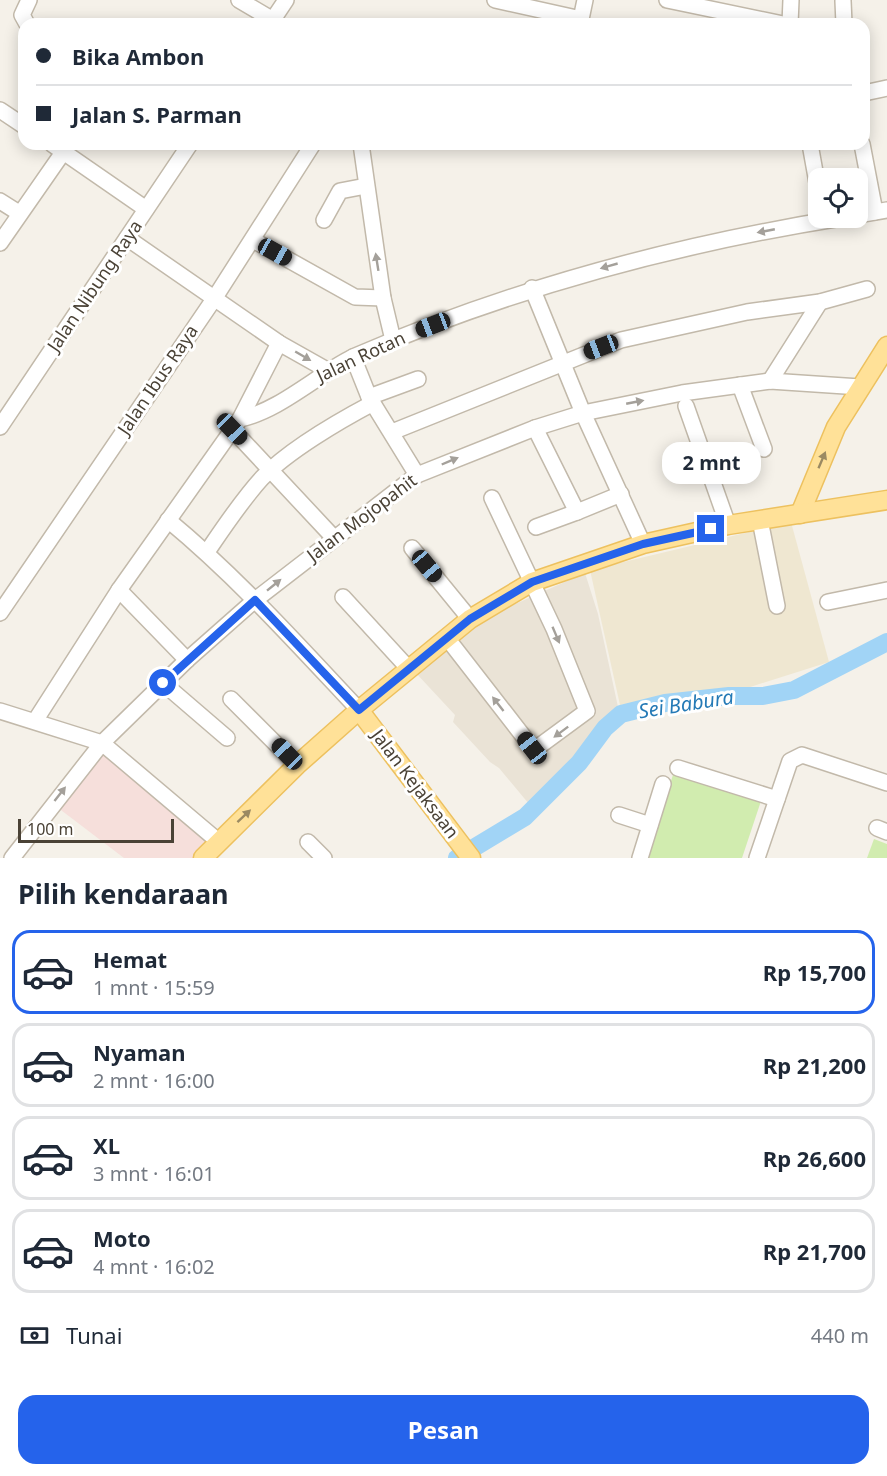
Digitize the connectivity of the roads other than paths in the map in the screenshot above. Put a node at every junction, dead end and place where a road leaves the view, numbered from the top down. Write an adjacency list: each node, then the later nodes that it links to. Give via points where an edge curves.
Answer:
1 (29, 0): 9 (street)
2 (239, 0): 10 (street)
3 (286, 0): 11 (street)
4 (495, 0): 12 (street)
5 (585, 0): 13 (street)
6 (668, 0): 14 (street)
7 (791, 0): 15 (street)
8 (843, 1): 16 (street)
9 (24, 18)
10 (266, 18)
11 (275, 18)
12 (568, 18)
13 (581, 18)
14 (754, 18)
15 (790, 18)
16 (844, 18)
17 (887, 88): 18 (street)
18 (870, 92)
19 (0, 110): 20 (street)
20 (18, 122)
21 (57, 150): 33 (street)
22 (61, 150): 31 (street)
23 (186, 150): 31 (street, Jalan Nibung Raya)
24 (309, 150): 37 (street, Jalan Ibus Raya)
25 (362, 150): 29 (street)
26 (811, 150): 28 (street)
27 (864, 150): 32 (street)
28 (814, 168)
29 (366, 186): 34 (street, via 340,191); 41 (street, one-way to 29)
30 (0, 201): 33 (street)
31 (146, 209): 36 (street, Jalan Nibung Raya)
32 (881, 211)
33 (19, 213): 38 (street)
34 (324, 220)
35 (808, 222): 39 (street, Jalan Rotan, one-way to 39, via 665,251)
36 (127, 238): 42 (street); 58 (street, Jalan Nibung Raya)
37 (253, 240): 41 (street, via 355,297); 42 (street, Jalan Ibus Raya)
38 (0, 243)
39 (532, 288): 44 (street, Jalan Rotan); 48 (street)
40 (867, 289): 43 (street)
41 (382, 298): 44 (street)
42 (214, 299): 45 (street); 84 (street, Jalan Ibus Raya)
43 (820, 302): 48 (street, via 747,312 621,340); 51 (street)
44 (393, 340): 47 (street, Jalan Rotan)
45 (279, 343): 49 (street, one-way to 49); 57 (street)
46 (887, 346): 53 (main road)
47 (354, 357): 49 (street, Jalan Rotan); 54 (street)
48 (562, 362): 56 (street); 60 (street)
49 (327, 370): 57 (street, Jalan Rotan)
50 (418, 379): 54 (street)
51 (770, 381): 52 (street, Jalan Mojopahit); 53 (street, Jalan Mojopahit)
52 (741, 385): 56 (street, Jalan Mojopahit, one-way to 52); 61 (street)
53 (860, 387): 68 (main road, one-way to 53, via 836,427)
54 (371, 400): 60 (street); 62 (street)
55 (686, 406): 71 (street)
56 (583, 413): 59 (street, Jalan Mojopahit); 64 (street)
57 (236, 424): 62 (street); 69 (street)
58 (0, 427)
59 (535, 428): 63 (street, Jalan Mojopahit, one-way to 59); 67 (street)
60 (392, 432): 63 (street)
61 (764, 449)
62 (271, 470): 73 (street); 76 (street)
63 (417, 475): 73 (street, Jalan Mojopahit)
64 (621, 494): 67 (street); 74 (street)
65 (492, 498): 77 (street)
66 (887, 500): 68 (main road)
67 (577, 512): 72 (street)
68 (800, 514): 70 (main road)
69 (168, 520): 76 (street); 78 (street)
70 (760, 520): 71 (main road); 83 (street)
71 (729, 525): 74 (main road)
72 (536, 527)
73 (333, 538): 81 (street, Jalan Mojopahit, one-way to 73)
74 (643, 544): 77 (main road)
75 (412, 548): 85 (street)
76 (207, 552): 81 (street)
77 (532, 582): 85 (main road); 86 (street, one-way to 86, via 587,709 536,750)
78 (119, 590): 87 (street); 93 (street)
79 (887, 590): 82 (street)
80 (343, 597): 88 (street)
81 (255, 600): 87 (street, Jalan Mojopahit); 91 (street)
82 (828, 602)
83 (777, 606)
84 (0, 613)
85 (470, 619): 86 (main road)
86 (447, 638): 88 (main road)
87 (187, 660): 89 (street, Jalan Mojopahit)
88 (409, 669): 91 (main road)
89 (163, 683): 94 (street); 95 (street, Jalan Mojopahit)
90 (231, 699): 96 (street)
91 (359, 710): 96 (main road); 107 (main road, Jalan Kejaksaan)
92 (1, 713): 93 (street)
93 (34, 721): 95 (street)
94 (227, 738)
95 (102, 743): 104 (street); 105 (street, Jalan Mojopahit, one-way to 95)
96 (297, 765): 104 (main road, one-way to 96)
97 (678, 768): 100 (street)
98 (887, 783): 100 (street, via 802,755 790,761)
99 (663, 784): 102 (street)
100 (777, 799): 109 (street)
101 (620, 815): 102 (street)
102 (651, 825): 108 (street)
103 (308, 842): 106 (street)
104 (212, 852)
105 (12, 858)
106 (324, 858)
107 (471, 858)
108 (640, 858)
109 (758, 858)

